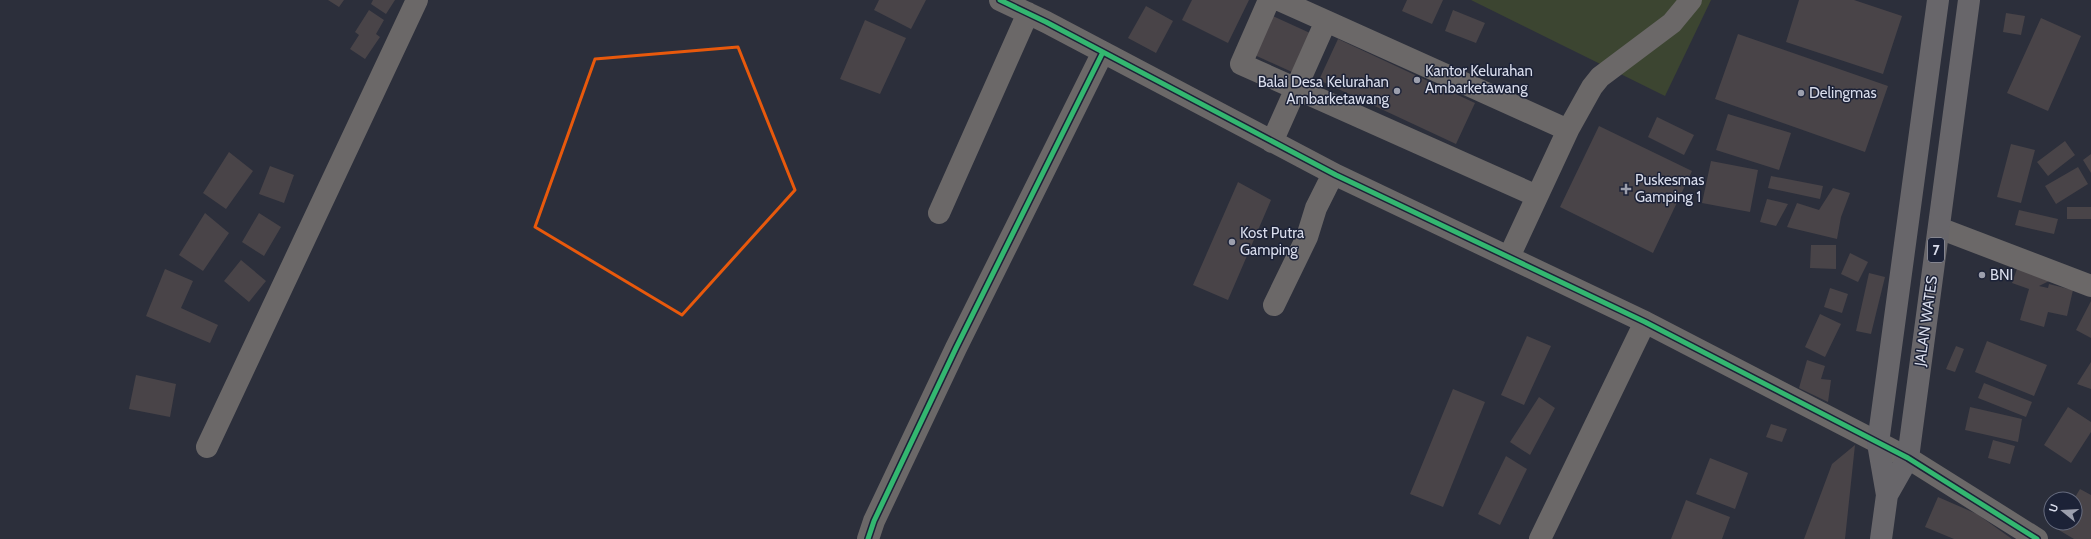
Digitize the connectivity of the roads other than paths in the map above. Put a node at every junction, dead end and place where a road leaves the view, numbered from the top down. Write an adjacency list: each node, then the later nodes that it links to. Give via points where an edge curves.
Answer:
1 (417, 0): 23 (street)
2 (1000, 0): 8 (street)
3 (1268, 0): 11 (street, via 1240,64)
4 (1279, 0): 9 (street)
5 (1691, 0): 12 (street, via 1672,23 1600,78 1592,87)
6 (1938, 0): 22 (highway, JALAN WATES / 7)
7 (1969, 0): 17 (highway, JALAN WATES / 7)
8 (1024, 8): 10 (street); 16 (street)
9 (1326, 21): 11 (street); 12 (street)
10 (1103, 52): 13 (street); 26 (street, via 953,356 874,521)
11 (1296, 88): 13 (street); 15 (street)
12 (1568, 130): 15 (street)
13 (1272, 142): 14 (street)
14 (1333, 174): 18 (street); 20 (street, via 1316,208 1307,237)
15 (1538, 196): 18 (street)
16 (938, 213)
17 (1939, 228): 19 (street); 24 (highway, JALAN WATES / 7)
18 (1510, 257): 21 (street)
19 (2091, 286)
20 (1274, 305)
21 (1645, 322): 22 (street); 27 (street)
22 (1878, 443): 24 (street); 25 (highway, JALAN WATES / 7)
23 (207, 447)
24 (1908, 458): 25 (highway, JALAN WATES / 7); 29 (street)
25 (1887, 495): 28 (highway, JALAN WATES / 7)
26 (868, 539)
27 (1540, 539)
28 (1881, 539)
29 (2037, 539)

